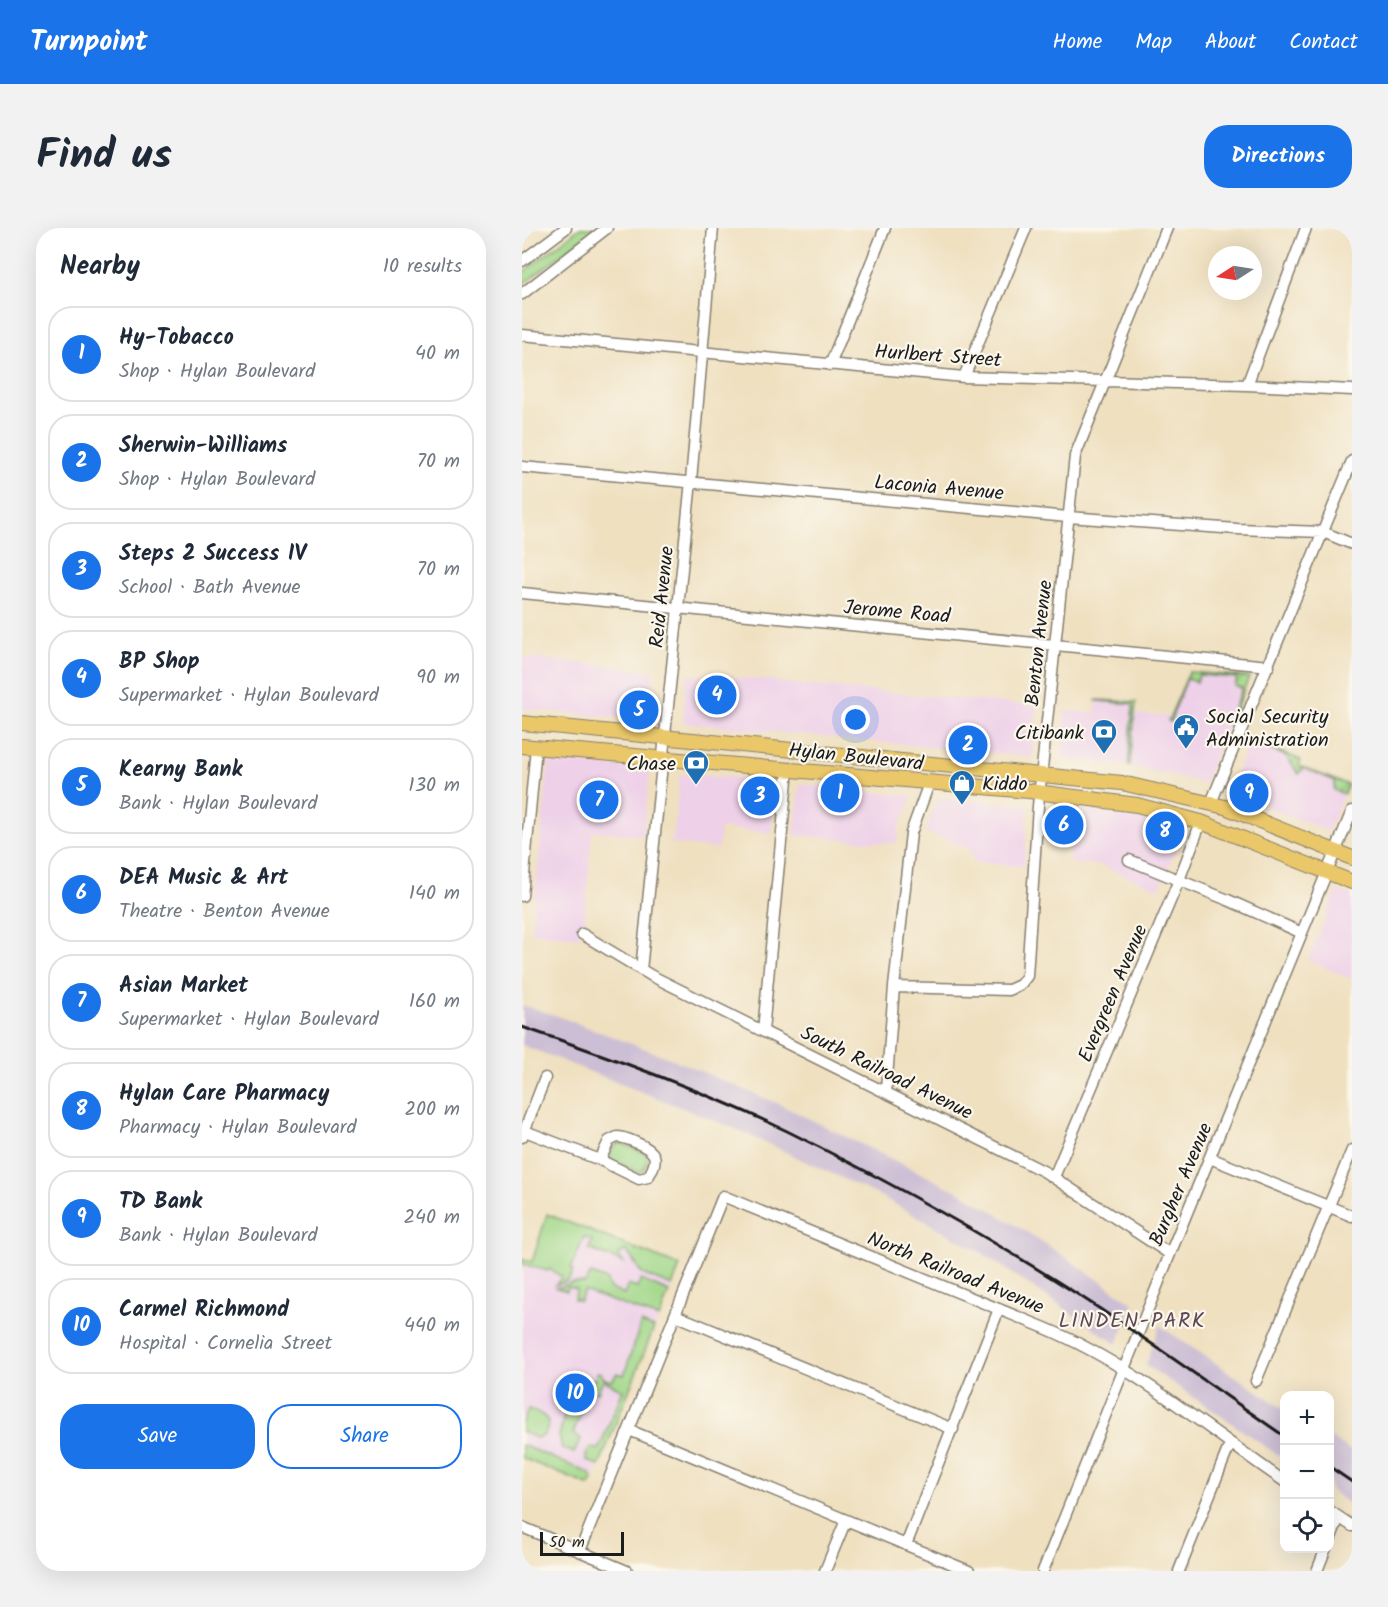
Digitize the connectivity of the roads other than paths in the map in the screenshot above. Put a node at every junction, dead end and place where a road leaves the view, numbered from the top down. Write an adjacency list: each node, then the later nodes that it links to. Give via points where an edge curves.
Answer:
1 (566, 228): 8 (street)
2 (607, 228): 9 (street)
3 (713, 228): 11 (street, Reid Avenue)
4 (885, 228): 12 (street)
5 (1026, 228): 13 (street)
6 (1167, 228): 14 (street, Benton Avenue)
7 (1306, 228): 15 (street)
8 (522, 261)
9 (522, 294)
10 (522, 335): 11 (street, Hurlbert Street)
11 (703, 353): 12 (street, Hurlbert Street); 19 (street, Reid Avenue)
12 (830, 364): 13 (street, Hurlbert Street)
13 (964, 377): 14 (street, Hurlbert Street)
14 (1104, 382): 15 (street, Hurlbert Street); 20 (street, Benton Avenue, via 1075,456)
15 (1247, 384): 16 (street, Hurlbert Street)
16 (1352, 390)
17 (1352, 461): 21 (street)
18 (522, 467): 19 (street, Laconia Avenue)
19 (691, 482): 20 (street, Laconia Avenue); 24 (street, Reid Avenue)
20 (1068, 517): 21 (street, Laconia Avenue); 25 (street, Benton Avenue)
21 (1323, 532): 22 (street, Laconia Avenue); 26 (street)
22 (1352, 544)
23 (522, 593): 24 (street, Jerome Road)
24 (678, 608): 25 (street, Jerome Road); 28 (street, Reid Avenue)
25 (1055, 644): 26 (street, Jerome Road); 32 (street, Benton Avenue)
26 (1269, 666): 35 (street)
27 (522, 723): 28 (main road, Hylan Boulevard)
28 (664, 736): 30 (street, Reid Avenue); 32 (main road, Hylan Boulevard)
29 (529, 746): 30 (main road, Hylan Boulevard); 44 (street)
30 (663, 757): 31 (main road, Hylan Boulevard); 47 (street, Reid Avenue)
31 (788, 769): 33 (main road, Hylan Boulevard); 49 (street)
32 (1042, 774): 34 (street, Benton Avenue); 35 (main road, Hylan Boulevard, via 1122,783)
33 (929, 783): 34 (main road, Hylan Boulevard); 48 (street, via 911,833)
34 (1040, 793): 37 (main road, Hylan Boulevard, via 1137,805); 48 (street, Benton Avenue, via 1025,981 1009,990)
35 (1211, 803): 38 (main road, Hylan Boulevard)
36 (1352, 811): 38 (street, Burgher Avenue)
37 (1201, 822): 41 (main road, Hylan Boulevard); 42 (street, Evergreen Avenue)
38 (1335, 851): 39 (main road, Hylan Boulevard); 41 (street, Burgher Avenue)
39 (1352, 858)
40 (1128, 860): 42 (street)
41 (1327, 872): 43 (main road, Hylan Boulevard); 46 (street, Burgher Avenue)
42 (1179, 880): 46 (street); 56 (street, Evergreen Avenue)
43 (1352, 882)
44 (522, 896)
45 (582, 933): 47 (street, South Railroad Avenue)
46 (1302, 933): 54 (street, Burgher Avenue)
47 (641, 970): 49 (street, South Railroad Avenue)
48 (894, 987): 51 (street)
49 (763, 1031): 51 (street, South Railroad Avenue)
50 (545, 1078): 52 (street)
51 (886, 1091): 56 (street, South Railroad Avenue)
52 (523, 1134): 55 (street)
53 (1352, 1150): 57 (street)
54 (1210, 1158): 57 (street); 59 (street, Burgher Avenue)
55 (600, 1160): 55 (street, via 642,1179 648,1177 655,1161 646,1147 617,1137 609,1141)
56 (1054, 1177): 59 (street, South Railroad Avenue)
57 (1329, 1206): 58 (street); 63 (street)
58 (1352, 1216)
59 (1170, 1254): 62 (street, Burgher Avenue)
60 (999, 1309): 61 (street, North Railroad Avenue, via 723,1196); 62 (street, North Railroad Avenue, via 1073,1340); 64 (street)
61 (675, 1315): 64 (street); 65 (street)
62 (1124, 1368): 66 (street, North Railroad Avenue); 79 (street, Burgher Avenue)
63 (1256, 1381)
64 (953, 1429): 72 (street)
65 (629, 1430): 69 (street); 73 (street)
66 (1230, 1444): 67 (street, North Railroad Avenue); 80 (street)
67 (1280, 1478)
68 (1334, 1514): 70 (street)
69 (846, 1520): 72 (street); 77 (street)
70 (1352, 1526)
71 (522, 1527): 73 (street)
72 (906, 1545): 78 (street)
73 (580, 1551): 75 (street)
74 (1324, 1553): 81 (street)
75 (610, 1568): 76 (street)
76 (627, 1571)
77 (825, 1571)
78 (969, 1571)
79 (1043, 1571)
80 (1179, 1571)
81 (1317, 1571)

